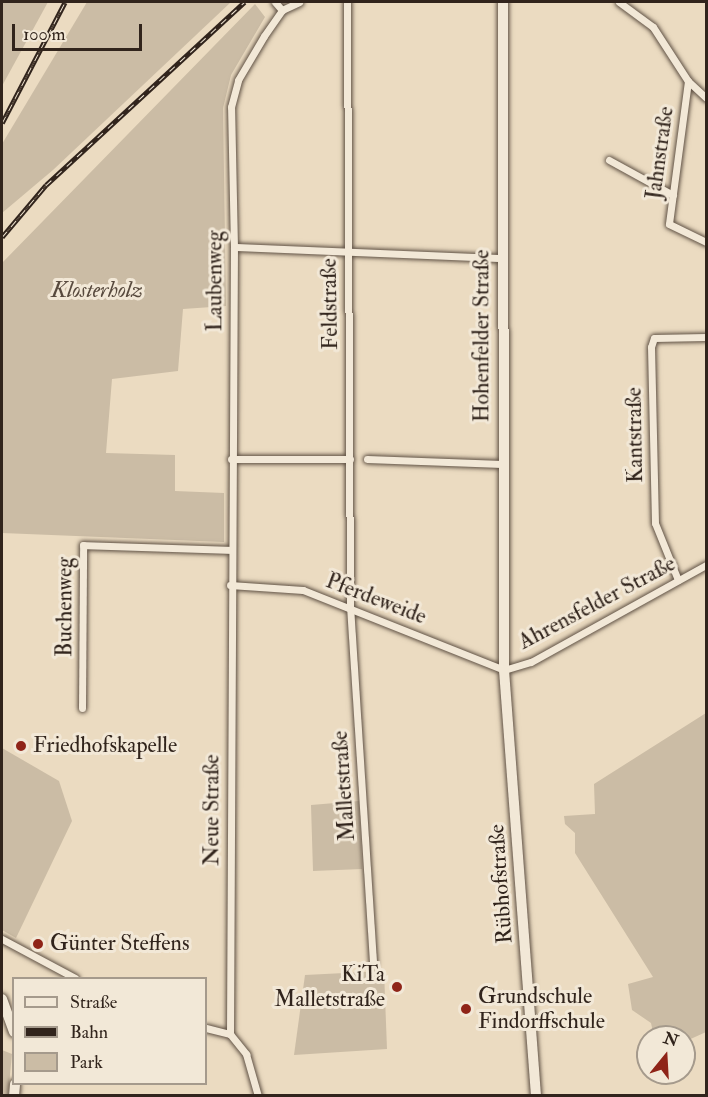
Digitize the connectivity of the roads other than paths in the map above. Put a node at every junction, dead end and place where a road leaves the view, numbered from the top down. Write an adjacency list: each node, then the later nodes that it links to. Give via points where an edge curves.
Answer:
1 (275, 2): 6 (street)
2 (298, 2): 6 (street)
3 (347, 2): 13 (street, Feldstraße)
4 (503, 2): 14 (street, Hohenfelder Straße)
5 (619, 2): 7 (street, via 653,27)
6 (282, 10): 12 (street, Laubenweg, via 238,80 231,107)
7 (688, 81): 8 (street); 10 (street, Jahnstraße)
8 (706, 98)
9 (609, 160): 10 (street)
10 (673, 195): 11 (street, Jahnstraße, via 669,224)
11 (706, 242)
12 (234, 247): 13 (street); 16 (street, Laubenweg)
13 (347, 253): 14 (street); 17 (street, Feldstraße)
14 (501, 258): 19 (street, Hohenfelder Straße)
15 (706, 337): 22 (street, Kantstraße, via 654,338 651,347 655,523)
16 (231, 459): 17 (street); 20 (street, Laubenweg)
17 (350, 459): 24 (street, Feldstraße)
18 (367, 459): 19 (street)
19 (502, 464): 25 (street, Hohenfelder Straße)
20 (230, 550): 23 (street, Laubenweg); 26 (street, Buchenweg, via 83,545)
21 (706, 565): 22 (street, Ahrensfelder Straße)
22 (678, 580): 25 (street, Ahrensfelder Straße, via 531,662)
23 (230, 585): 24 (street, Pferdeweide, via 303,590); 33 (street, Neue Straße)
24 (350, 606): 25 (street, Pferdeweide); 28 (street, Malletstraße)
25 (504, 670): 35 (street, Rübhofstraße)
26 (82, 708)
27 (2, 939): 29 (street)
28 (373, 964)
29 (73, 977)
30 (2, 999): 31 (street)
31 (12, 1026)
32 (207, 1028): 33 (street)
33 (230, 1034): 34 (street, via 246,1054)
34 (258, 1095)
35 (536, 1095)

